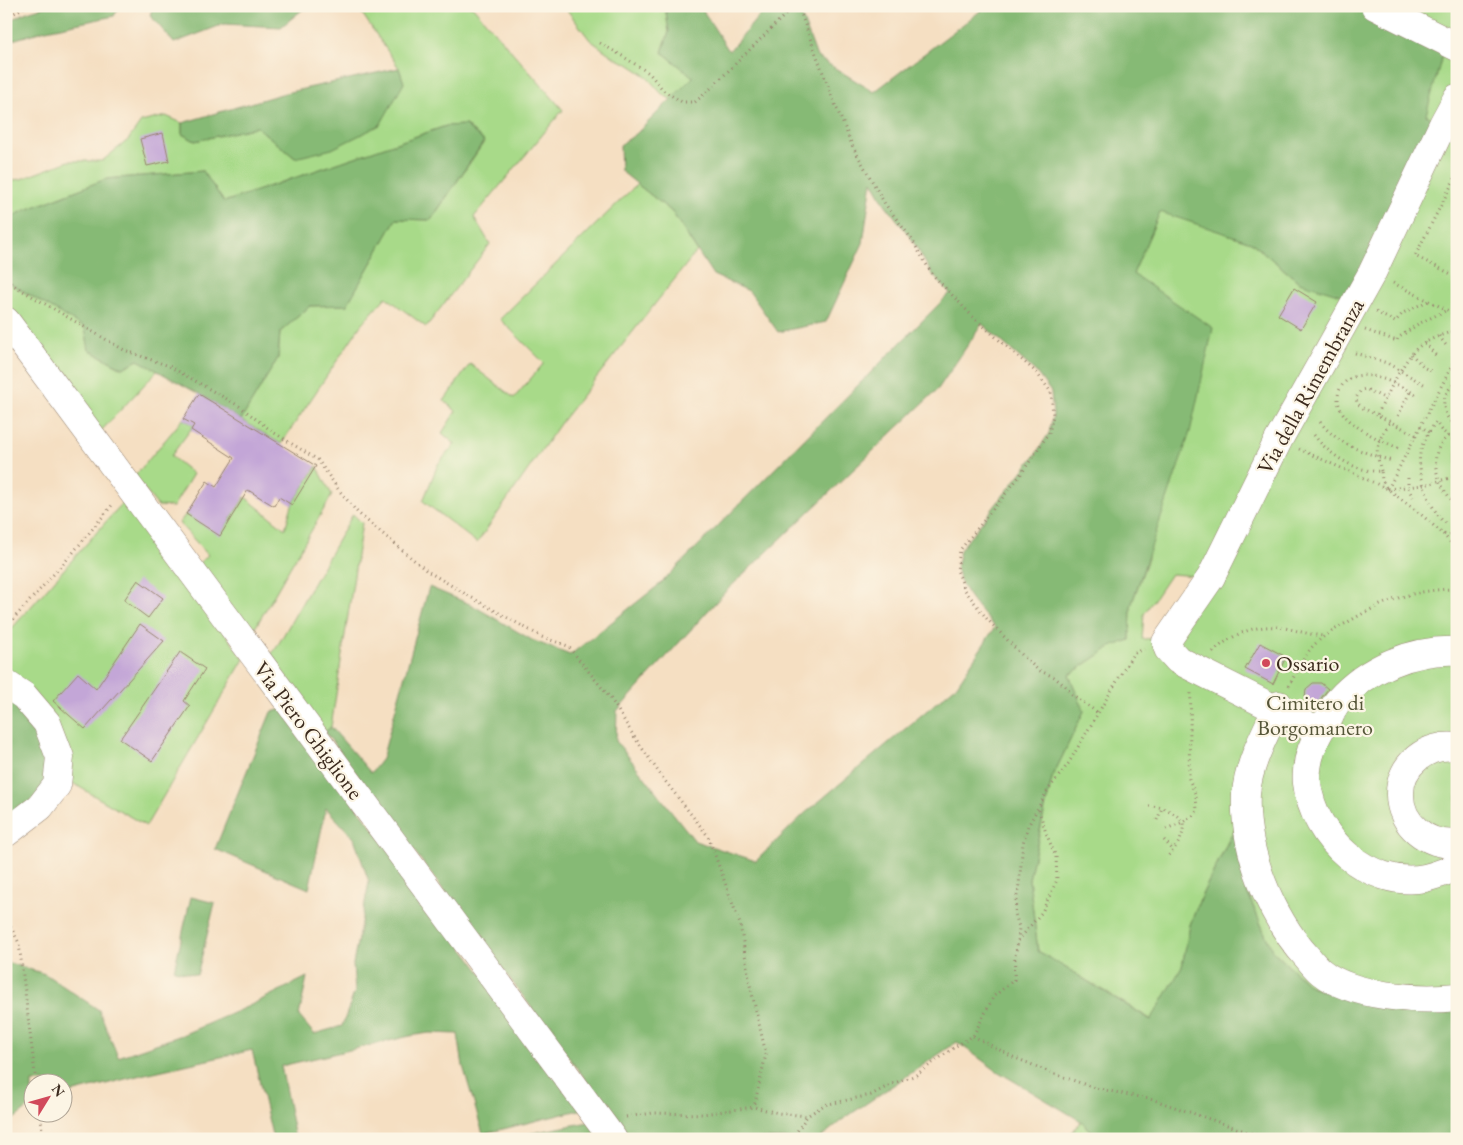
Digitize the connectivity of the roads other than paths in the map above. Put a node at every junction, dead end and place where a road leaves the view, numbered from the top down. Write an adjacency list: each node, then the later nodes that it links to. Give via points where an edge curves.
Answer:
1 (1376, 6): 2 (street)
2 (1457, 47)
3 (1457, 98): 7 (street, Via della Rimembranza, via 1372,273 1279,439 1211,577 1166,642 1178,660)
4 (6, 321): 14 (street, Via Piero Ghiglione)
5 (1457, 651): 8 (street, via 1427,653 1385,665 1345,694)
6 (6, 684): 10 (street, via 24,696 47,723 60,757 56,785 40,807)
7 (1277, 708): 8 (street, via 1313,728); 13 (street, via 1253,763 1246,793 1252,849 1277,915 1297,946 1320,972 1338,982 1383,995 1436,999)
8 (1323, 725): 12 (street, via 1311,750 1307,782 1316,815 1343,852 1381,875 1403,880 1438,875)
9 (1457, 747): 11 (street, via 1433,748 1420,755 1402,779 1400,794 1406,817 1422,836 1438,842)
10 (6, 833)
11 (1457, 843)
12 (1457, 865)
13 (1457, 996)
14 (613, 1139)

